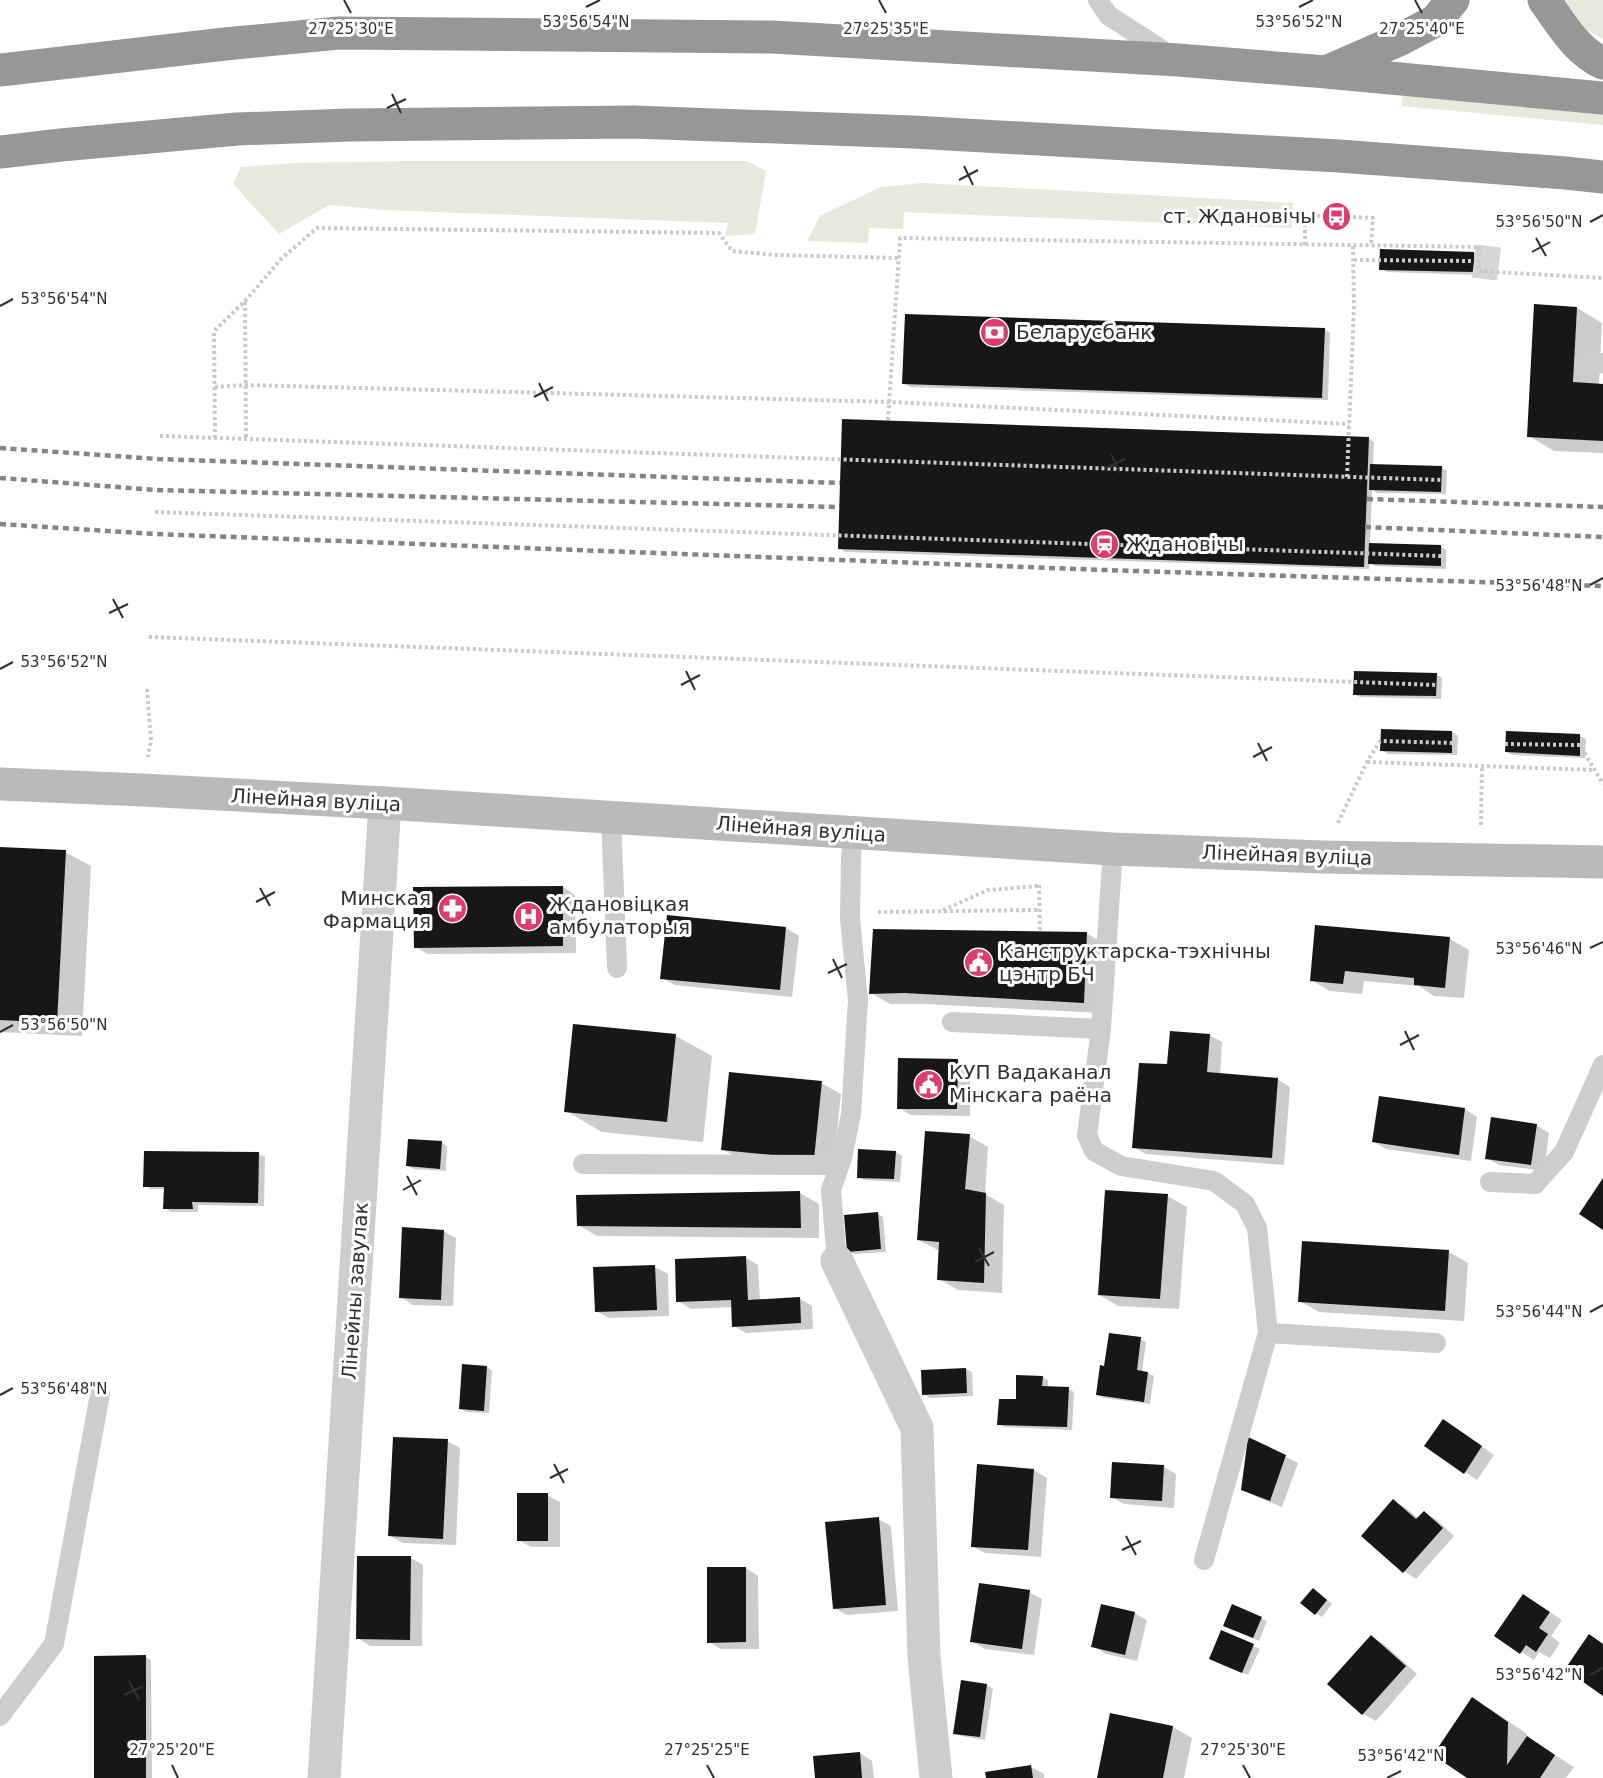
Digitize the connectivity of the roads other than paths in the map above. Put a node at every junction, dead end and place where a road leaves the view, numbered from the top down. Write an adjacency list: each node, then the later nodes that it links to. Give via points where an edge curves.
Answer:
1 (1098, 0): 4 (lane, via 1108,15)
2 (1453, 0): 7 (highway, via 1435,21)
3 (1544, 0): 5 (highway, via 1591,58)
4 (1178, 60): 6 (highway, via 772,37 339,33); 7 (highway)
5 (1603, 63)
6 (0, 70)
7 (1326, 72): 8 (highway)
8 (1603, 98)
9 (0, 152): 10 (highway, via 237,129 633,122 913,132 1339,156)
10 (1603, 177)
11 (0, 784): 12 (street, Лінейная вуліца)
12 (385, 803): 13 (street, Лінейная вуліца); 30 (street, Лінейны завулак)
13 (611, 817): 14 (street, Лінейная вуліца); 17 (lane)
14 (853, 832): 15 (street, Лінейная вуліца); 22 (lane, via 850,919 858,1000 851,1114)
15 (1113, 849): 16 (street, Лінейная вуліца); 19 (lane)
16 (1603, 862)
17 (617, 968)
18 (952, 1022): 19 (lane)
19 (1101, 1029): 25 (lane, via 1087,1135 1094,1151 1121,1166 1214,1181 1245,1204 1257,1228)
20 (1603, 1065): 23 (lane, via 1564,1152 1535,1184)
21 (583, 1164): 22 (lane)
22 (839, 1165): 24 (lane, via 831,1191)
23 (1490, 1182)
24 (837, 1262): 31 (street, via 917,1428 924,1657)
25 (1268, 1333): 26 (lane); 28 (lane)
26 (1436, 1343)
27 (100, 1394): 29 (lane, via 54,1644)
28 (1204, 1560)
29 (0, 1716)
30 (324, 1778)
31 (936, 1778)

